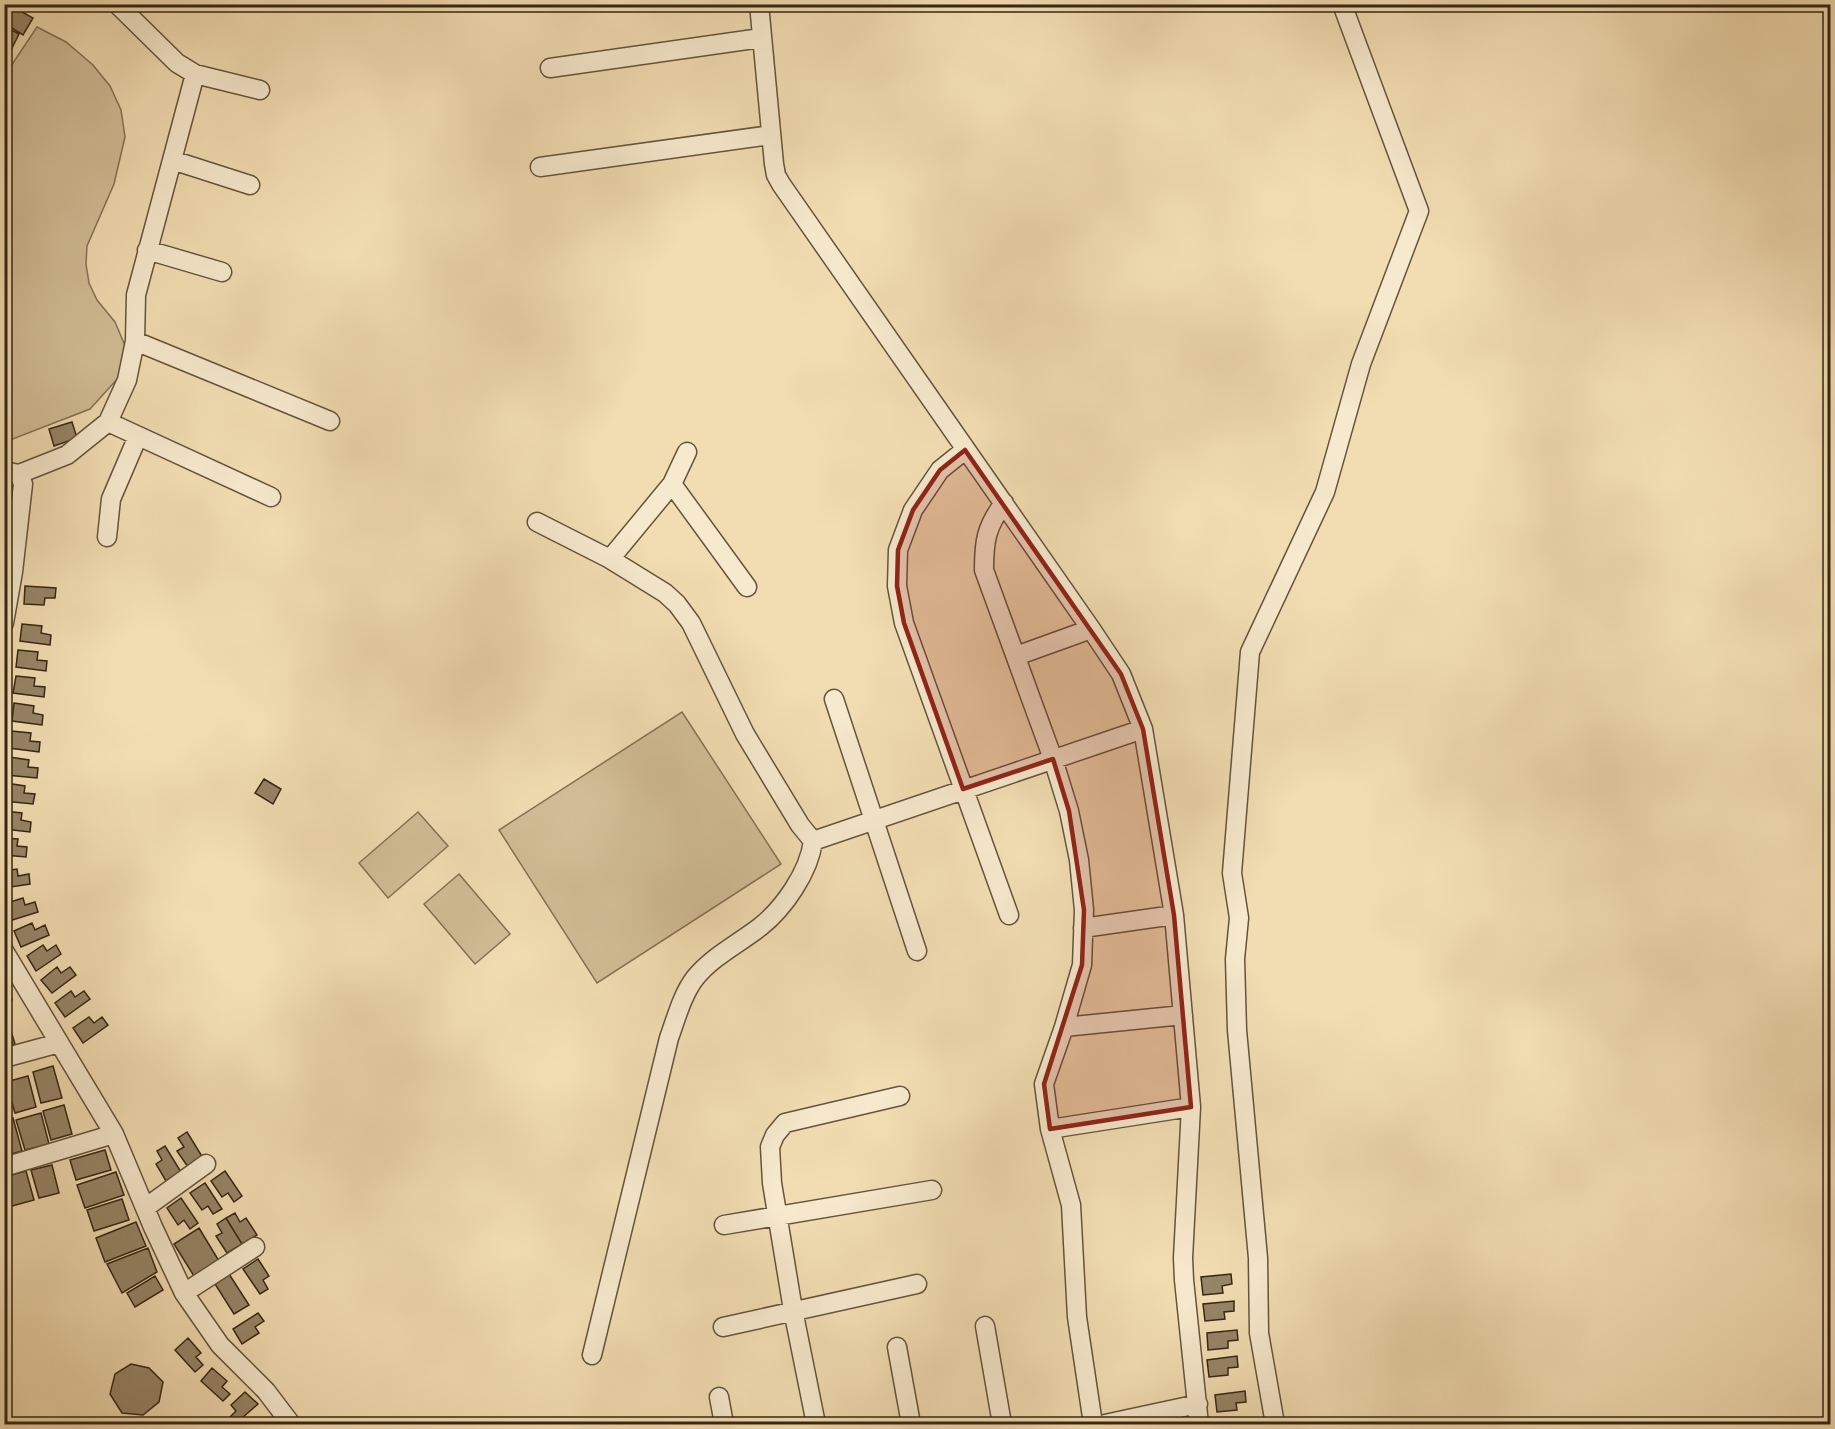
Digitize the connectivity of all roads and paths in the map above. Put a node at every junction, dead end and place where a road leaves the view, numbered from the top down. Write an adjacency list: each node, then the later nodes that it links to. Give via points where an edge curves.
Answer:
1 (117, 4): 6 (street, via 177,63)
2 (759, 4): 4 (street)
3 (1342, 4): 75 (street, via 1419,211 1361,364 1324,492 1250,652 1232,873 1239,918 1235,959 1238,1030 1258,1258 1260,1334)
4 (761, 38): 5 (street); 8 (street)
5 (550, 68)
6 (195, 74): 7 (street); 9 (street)
7 (260, 90)
8 (771, 135): 10 (street); 18 (street, via 776,175 781,184)
9 (172, 160): 11 (street); 12 (street)
10 (540, 167)
11 (250, 186)
12 (147, 250): 13 (street); 14 (street, via 135,296)
13 (222, 272)
14 (135, 341): 15 (street); 16 (street, via 127,380)
15 (330, 421)
16 (108, 423): 17 (street); 20 (street, via 67,455)
17 (138, 436): 22 (street); 25 (street, via 111,499)
18 (965, 450): 23 (street); 35 (street, via 940,470 913,510 898,550 897,586 904,623)
19 (687, 452): 21 (street)
20 (12, 472): 27 (street, via 23,484)
21 (672, 484): 26 (street); 28 (street)
22 (271, 497)
23 (1004, 503): 30 (street); 31 (street, via 994,516 984,544 984,570)
24 (537, 522): 26 (street)
25 (107, 537)
26 (610, 559): 37 (street, via 664,593 691,623 745,734)
27 (9, 573): 29 (street)
28 (747, 587)
29 (4, 623)
30 (1091, 629): 31 (street); 33 (street, via 1121,674)
31 (1016, 656): 34 (street)
32 (834, 699): 36 (street)
33 (1143, 729): 34 (street); 39 (street)
34 (1053, 759): 35 (street); 40 (street, via 1079,860)
35 (963, 789): 36 (street); 38 (street)
36 (873, 820): 37 (street); 42 (street)
37 (813, 842): 64 (street, via 811,857 792,892 762,926 713,959 693,980 679,1010)
38 (1009, 915)
39 (1174, 915): 40 (street); 43 (street)
40 (1083, 928): 44 (street, via 1082,965)
41 (4, 951): 45 (street)
42 (917, 951)
43 (1183, 1015): 44 (street); 48 (street)
44 (1064, 1027): 49 (street, via 1044,1084)
45 (59, 1043): 46 (street); 50 (street)
46 (4, 1058)
47 (900, 1096): 55 (street, via 785,1123 770,1147)
48 (1191, 1107): 49 (street); 66 (street, via 1183,1258)
49 (1050, 1129): 72 (street, via 1071,1205 1077,1317)
50 (114, 1134): 52 (street); 54 (street)
51 (206, 1164): 54 (street)
52 (4, 1167)
53 (932, 1190): 55 (street)
54 (145, 1208): 59 (street)
55 (779, 1215): 56 (street); 60 (street)
56 (724, 1225)
57 (255, 1246): 59 (street)
58 (917, 1284): 60 (street)
59 (184, 1293): 67 (street, via 220,1345 266,1392)
60 (793, 1310): 62 (street); 69 (street)
61 (985, 1326): 71 (street)
62 (723, 1327)
63 (897, 1347): 70 (street)
64 (592, 1355)
65 (719, 1397): 68 (street)
66 (1198, 1404): 73 (street); 74 (street)
67 (291, 1425)
68 (724, 1425)
69 (816, 1425)
70 (911, 1425)
71 (1002, 1425)
72 (1093, 1425)
73 (1105, 1425)
74 (1199, 1425)
75 (1275, 1425)

